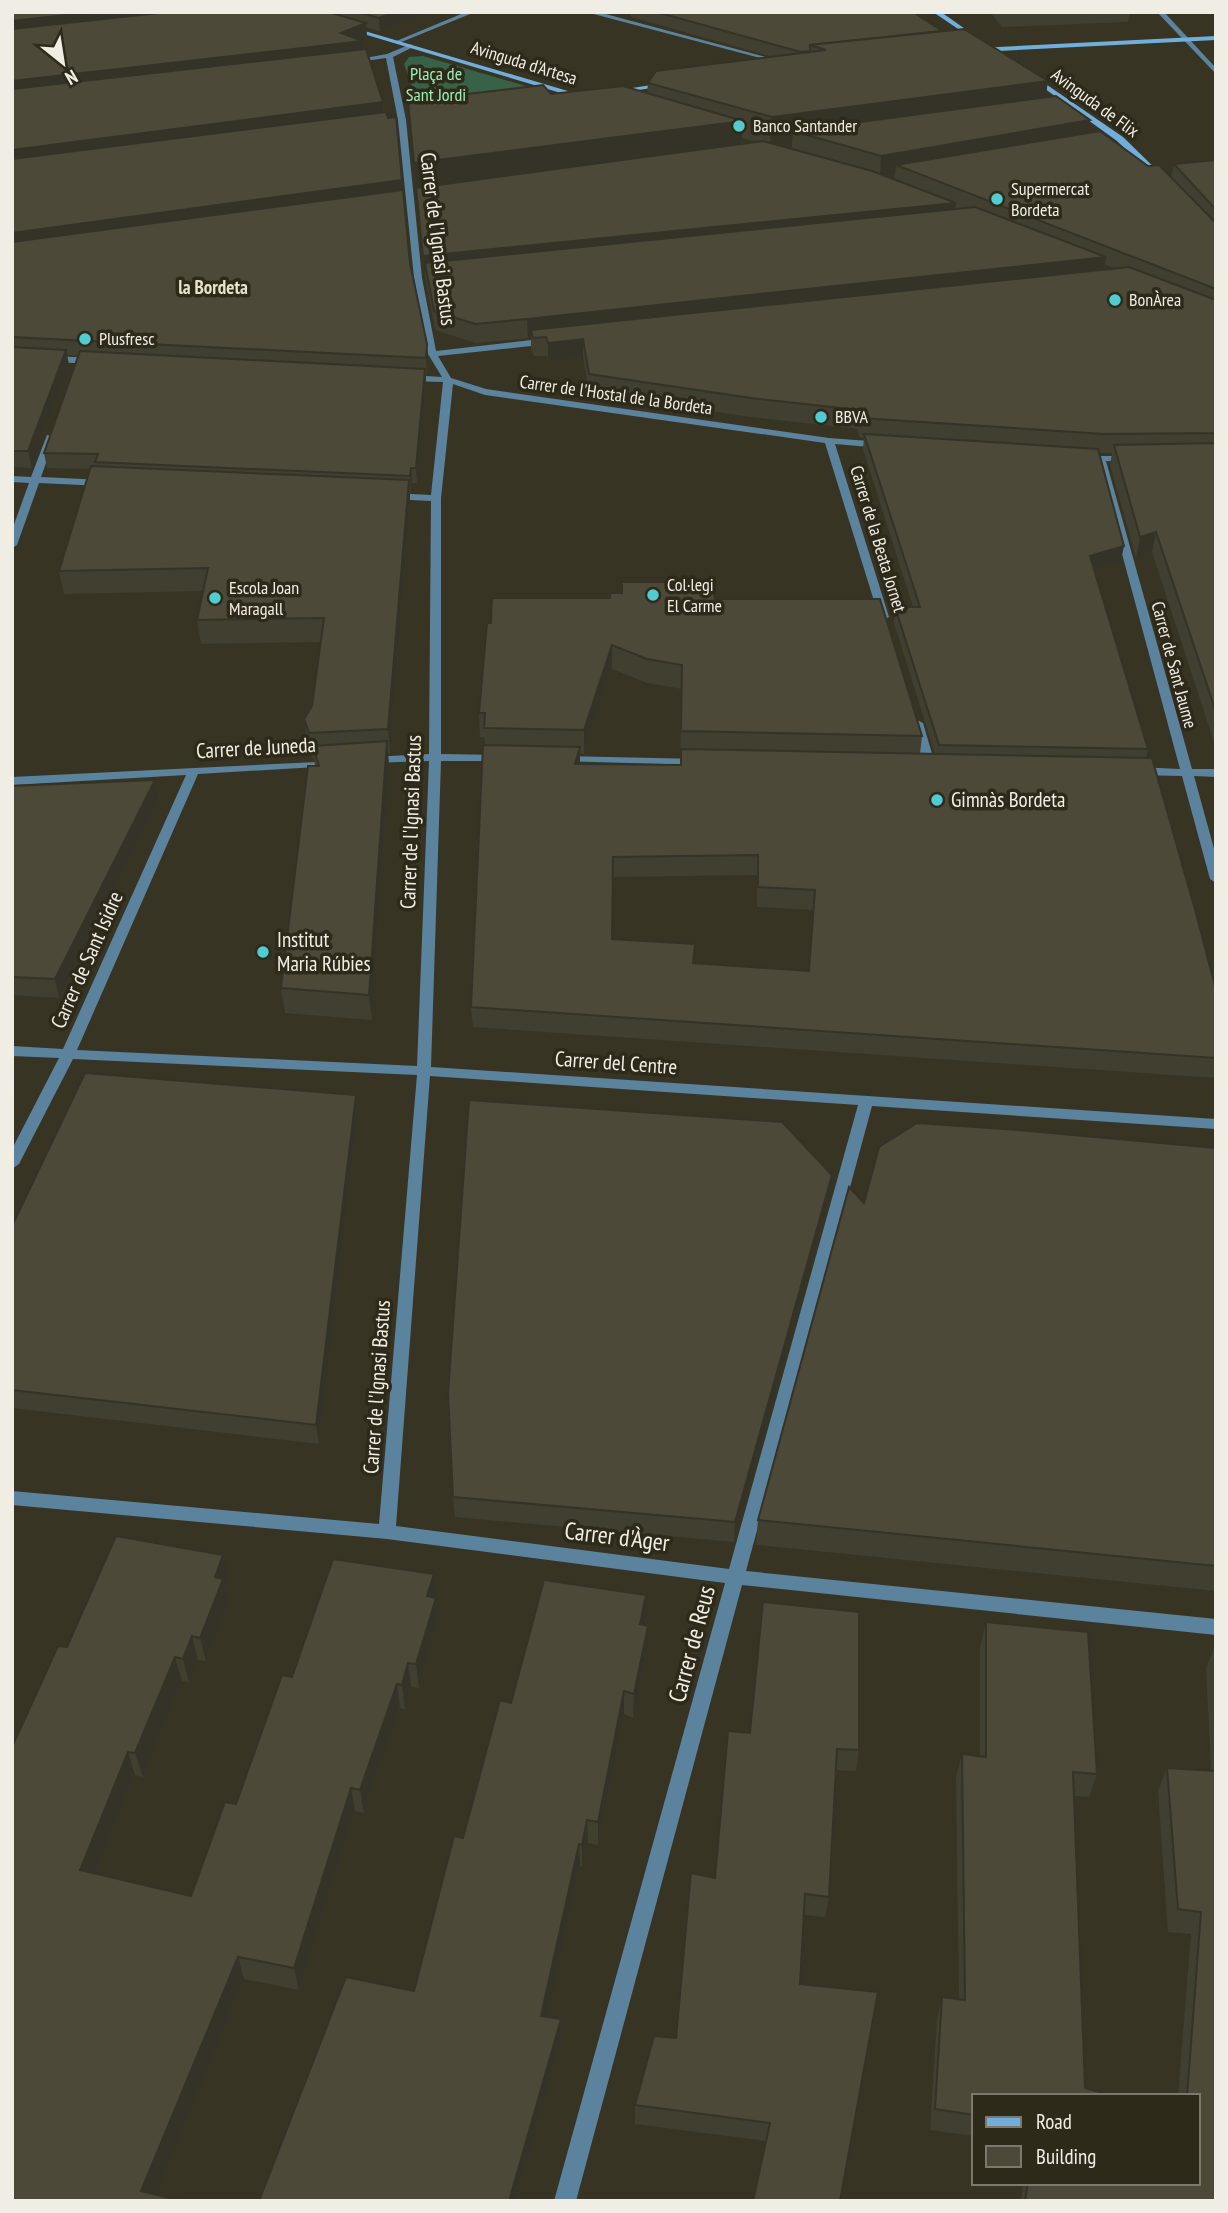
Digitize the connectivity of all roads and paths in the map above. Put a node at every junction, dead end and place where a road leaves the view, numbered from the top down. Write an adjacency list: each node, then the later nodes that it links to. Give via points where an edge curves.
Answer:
1 (472, 12): 8 (street)
2 (589, 12): 15 (street)
3 (936, 12): 10 (main road)
4 (1160, 12): 7 (street)
5 (343, 26): 8 (main road, Avinguda d'Artesa)
6 (1216, 38): 7 (main road)
7 (1184, 40): 10 (main road); 18 (street)
8 (397, 42): 9 (main road, Avinguda d'Artesa)
9 (411, 46): 12 (street); 21 (main road, Avinguda d'Artesa)
10 (991, 49): 11 (main road); 13 (main road)
11 (968, 51)
12 (389, 56): 14 (street); 27 (street)
13 (1003, 57)
14 (344, 61)
15 (789, 68): 17 (main road)
16 (1020, 68): 24 (main road, Avinguda de Flix)
17 (774, 72)
18 (1216, 72)
19 (680, 83): 20 (main road)
20 (605, 93)
21 (580, 96): 22 (main road, Avinguda d'Artesa); 23 (street)
22 (592, 97)
23 (560, 99)
24 (1079, 109): 25 (street); 29 (main road, Avinguda de Flix)
25 (1067, 110)
26 (416, 118): 27 (street)
27 (402, 120): 28 (street); 33 (street, Carrer de l'Ignasi Bastus)
28 (390, 121)
29 (1120, 139): 30 (street); 31 (main road, Avinguda de Flix)
30 (1111, 141)
31 (1171, 191)
32 (421, 197): 33 (street)
33 (411, 198): 34 (street); 36 (street, Carrer de l'Ignasi Bastus)
34 (397, 200)
35 (428, 277): 36 (street)
36 (418, 278): 38 (street, Carrer de l'Ignasi Bastus)
37 (553, 341): 38 (street)
38 (432, 354): 44 (street, Carrer de l'Ignasi Bastus)
39 (12, 357): 40 (street)
40 (78, 360): 41 (street); 42 (street)
41 (100, 361)
42 (74, 371)
43 (393, 377): 44 (street, Carrer de l'Hostal de la Bordeta)
44 (448, 380): 46 (street, Carrer de l'Hostal de la Bordeta, via 485,392); 55 (street, Carrer de l'Ignasi Bastus)
45 (53, 431): 52 (street)
46 (830, 441): 47 (street, Carrer de l'Hostal de la Bordeta); 57 (street, Carrer de la Beata Jornet)
47 (895, 445)
48 (1065, 457): 50 (street)
49 (1139, 458): 50 (street)
50 (1101, 459): 70 (street, Carrer de Sant Jaume)
51 (12, 479): 52 (street)
52 (35, 480): 53 (street); 56 (street)
53 (118, 484)
54 (381, 496): 55 (street)
55 (436, 498): 59 (street, Carrer de l'Ignasi Bastus)
56 (12, 545)
57 (888, 631)
58 (912, 708): 66 (street)
59 (435, 757): 60 (street); 62 (street); 76 (street, Carrer de l'Ignasi Bastus)
60 (512, 758)
61 (554, 759): 64 (street)
62 (355, 761)
63 (341, 762): 68 (street, Carrer de Juneda)
64 (707, 762)
65 (916, 767): 66 (street)
66 (930, 767): 67 (street)
67 (944, 767)
68 (194, 770): 72 (street, Carrer de Juneda); 75 (street, Carrer de Sant Isidre)
69 (1126, 771): 70 (street)
70 (1185, 772): 71 (street); 73 (street, Carrer de Sant Jaume)
71 (1216, 773)
72 (12, 781)
73 (1216, 879)
74 (12, 1051): 75 (street, Carrer del Centre)
75 (68, 1054): 76 (street, Carrer del Centre); 79 (street, Carrer de Sant Isidre)
76 (424, 1072): 77 (street, Carrer del Centre); 81 (street, Carrer de l'Ignasi Bastus)
77 (866, 1101): 78 (street, Carrer del Centre); 82 (street, Carrer de Reus)
78 (1216, 1124)
79 (12, 1164)
80 (12, 1498): 81 (street, Carrer d'Àger)
81 (387, 1532): 82 (street, Carrer d'Àger)
82 (735, 1577): 83 (street, Carrer d'Àger); 84 (street, Carrer de Reus)
83 (1216, 1627)
84 (565, 2201)

